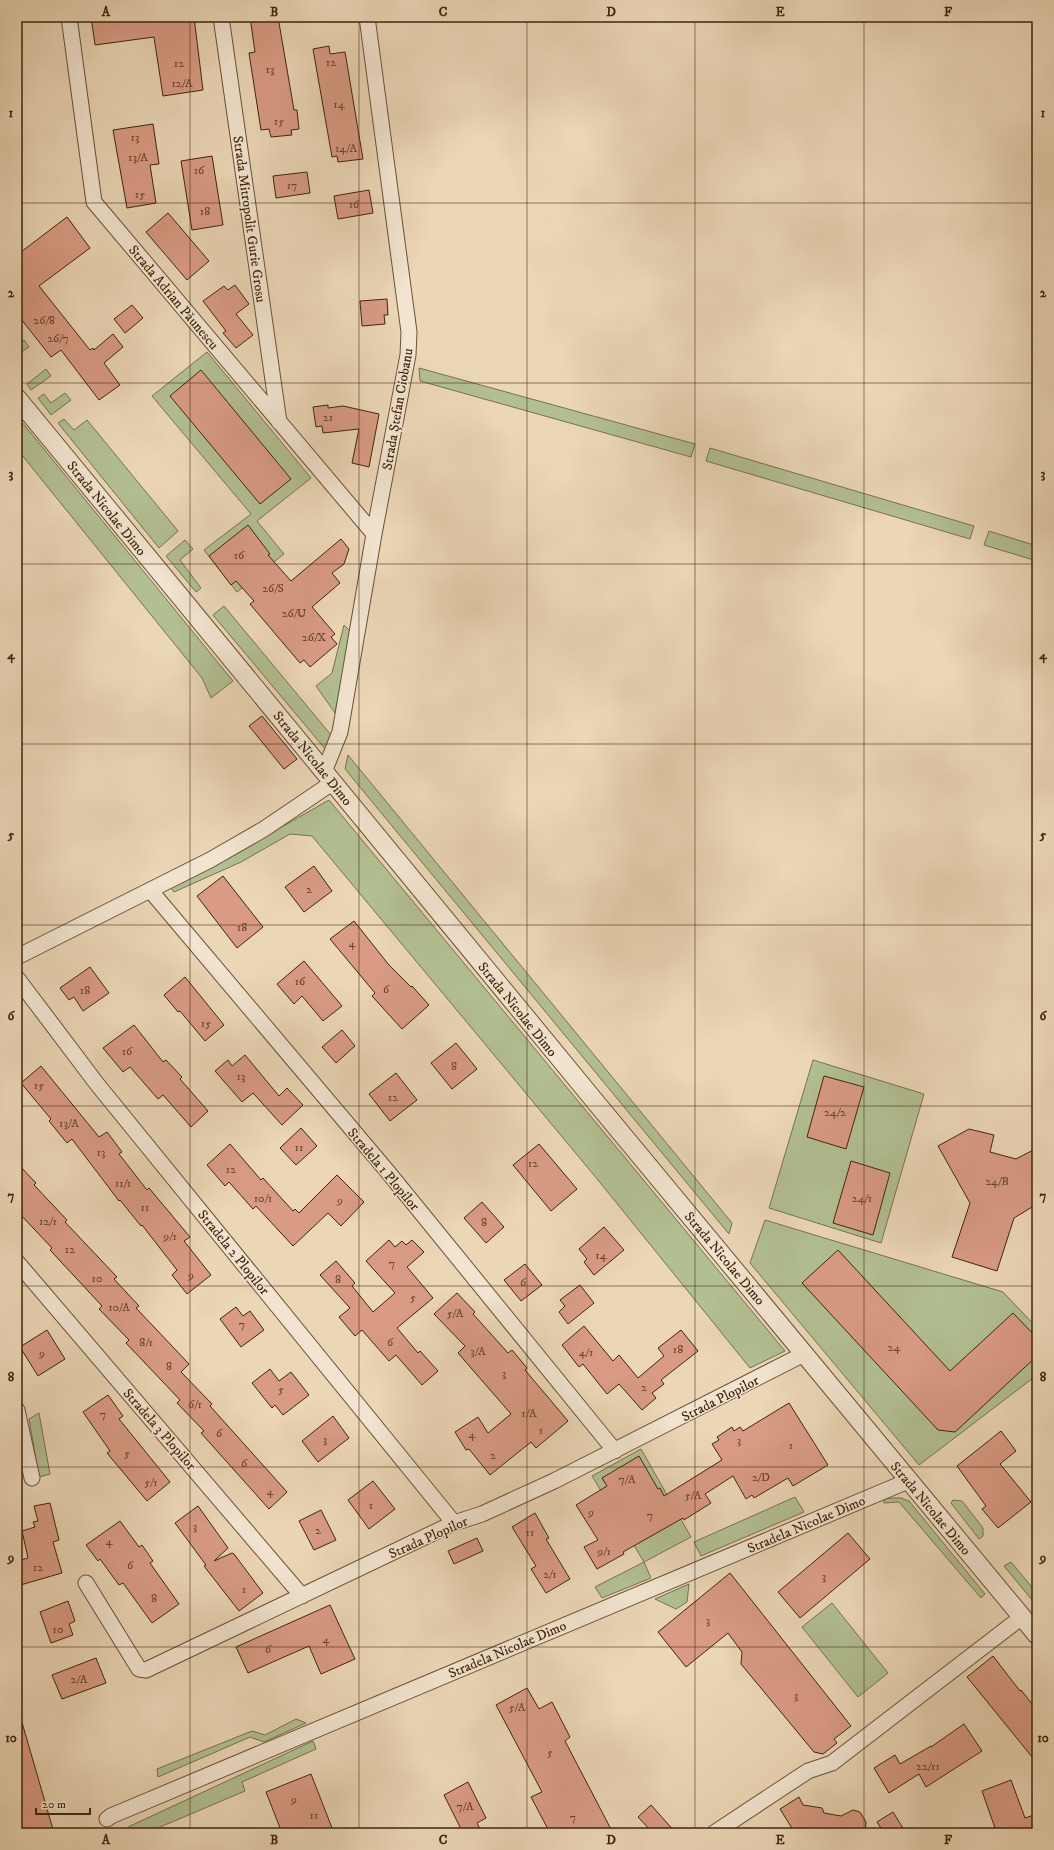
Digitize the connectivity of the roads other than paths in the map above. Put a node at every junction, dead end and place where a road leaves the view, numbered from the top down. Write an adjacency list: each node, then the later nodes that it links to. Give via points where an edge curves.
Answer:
1 (69, 17): 5 (street, Strada Adrian Păunescu, via 94,202)
2 (221, 17): 5 (street, Strada Mitropolit Gurie Grosu)
3 (367, 17): 6 (street, Strada Ștefan Ciobanu, via 409,332 408,355)
4 (17, 398): 7 (street, Strada Nicolae Dimo)
5 (279, 422): 6 (street, Strada Adrian Păunescu)
6 (374, 534): 7 (street, Strada Ștefan Ciobanu, via 340,732)
7 (328, 778): 8 (street, via 264,829); 12 (street, Strada Nicolae Dimo)
8 (150, 890): 9 (street); 14 (street, Stradela 1 Plopilor, via 388,1172)
9 (17, 958)
10 (17, 978): 17 (street, Stradela 2 Plopilor, via 97,1084)
11 (17, 1262): 19 (street, Stradela 3 Plopilor)
12 (804, 1354): 14 (street, Strada Plopilor); 16 (street, Strada Nicolae Dimo)
13 (17, 1410): 15 (street)
14 (615, 1450): 17 (street, Strada Plopilor, via 482,1514)
15 (32, 1478)
16 (908, 1481): 20 (street, Strada Nicolae Dimo); 22 (street, Stradela Nicolae Dimo)
17 (454, 1523): 19 (street, Strada Plopilor)
18 (86, 1583): 19 (street, Strada Plopilor, via 140,1668 146,1670)
19 (302, 1596)
20 (1022, 1617): 21 (street, Strada Nicolae Dimo); 23 (street, via 832,1763 808,1771)
21 (1037, 1635)
22 (107, 1819)
23 (714, 1833)

